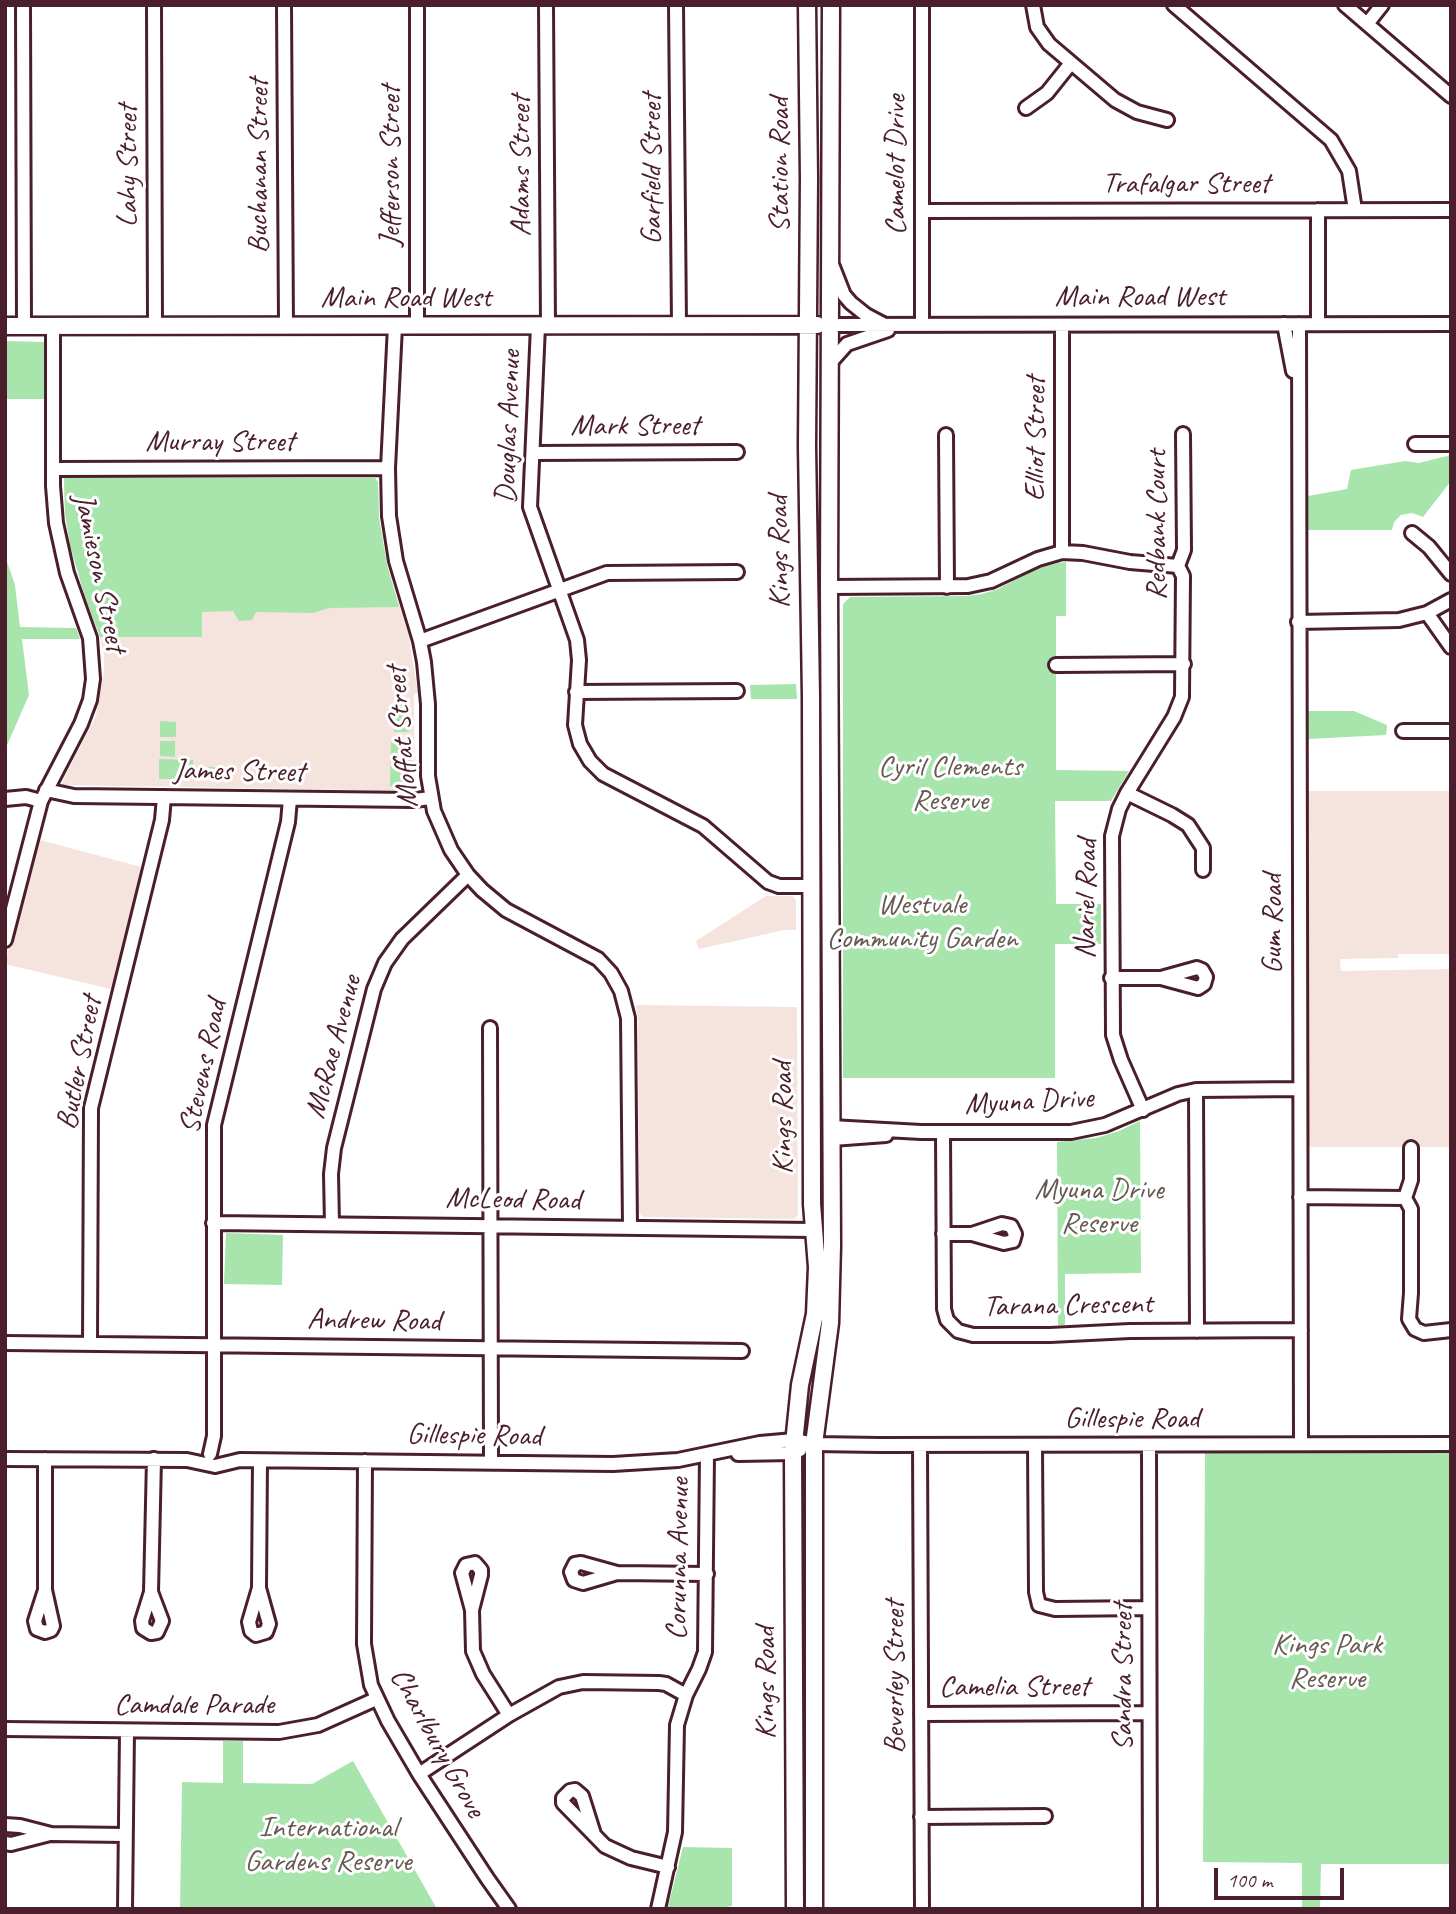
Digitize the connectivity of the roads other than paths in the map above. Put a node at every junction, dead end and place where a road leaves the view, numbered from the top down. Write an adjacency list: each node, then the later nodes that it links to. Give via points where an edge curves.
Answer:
1 (23, 5): 35 (street)
2 (154, 5): 36 (street, Lahy Street)
3 (284, 5): 37 (street, Buchanan Street)
4 (417, 5): 39 (street, Jefferson Street)
5 (546, 5): 40 (street, Adams Street)
6 (807, 5): 29 (main road, Station Road)
7 (831, 5): 23 (main road, Station Road)
8 (922, 5): 21 (street, Camelot Drive)
9 (1033, 5): 15 (street, via 1041,36)
10 (1174, 5): 19 (street, via 1331,140 1349,171)
11 (1345, 5): 14 (street)
12 (1382, 5): 14 (street)
13 (678, 8): 28 (street, Garfield Street)
14 (1367, 24): 16 (street)
15 (1072, 63): 17 (street, via 1047,93); 18 (street, via 1126,107)
16 (1451, 96)
17 (1026, 108)
18 (1167, 120)
19 (1355, 210): 20 (street, Trafalgar Street); 22 (street, Trafalgar Street)
20 (1451, 210)
21 (922, 211): 22 (street, Trafalgar Street); 32 (street, Camelot Drive)
22 (1318, 211): 26 (street)
23 (830, 260): 30 (main road, Station Road); 31 (street, via 851,303)
24 (1283, 324): 25 (street, Main Road West); 33 (street, Main Road West); 43 (street, Gum Road)
25 (1299, 324): 26 (street, Main Road West); 43 (street, Gum Road)
26 (1318, 324): 27 (street, Main Road West)
27 (1451, 324)
28 (679, 325): 29 (main road, Main Road West); 40 (main road, Main Road West)
29 (807, 325): 30 (main road, Main Road West); 57 (main road, Kings Road)
30 (830, 325): 31 (street, Main Road West); 42 (main road, Kings Road)
31 (887, 325): 32 (street, Main Road West)
32 (916, 325): 33 (street, Main Road West); 42 (street, via 855,341)
33 (1062, 325): 53 (street, Elliot Street)
34 (5, 326): 35 (main road, Main Road West)
35 (24, 326): 41 (main road, Main Road West)
36 (155, 326): 37 (main road, Main Road West); 41 (main road, Main Road West)
37 (286, 326): 38 (main road, Main Road West)
38 (395, 326): 39 (main road, Main Road West); 50 (street, Moffat Street)
39 (417, 326): 40 (main road, Main Road West)
40 (543, 326): 49 (street, Douglas Avenue)
41 (53, 327): 51 (street, Jamieson Street)
42 (830, 363): 58 (main road, Kings Road)
43 (1297, 402): 64 (street, Gum Road)
44 (1183, 434): 54 (street, Redbank Court, via 1184,551)
45 (946, 435): 59 (street)
46 (1416, 444): 47 (street)
47 (1451, 444)
48 (737, 452): 49 (street, Mark Street)
49 (533, 453): 60 (street, Douglas Avenue, via 531,516)
50 (388, 468): 51 (street, Murray Street); 65 (street, Moffat Street, via 391,536)
51 (53, 469): 74 (street, Jamieson Street, via 59,540 90,638 94,671 86,711)
52 (1412, 533): 56 (street)
53 (1062, 552): 54 (street); 59 (street, via 981,584)
54 (1178, 566): 63 (street, Redbank Court, via 1183,576)
55 (737, 572): 60 (street, via 615,572)
56 (1451, 574)
57 (809, 587): 58 (main road); 82 (main road, Kings Road)
58 (829, 587): 59 (street); 81 (main road, Kings Road)
59 (947, 587)
60 (559, 590): 65 (street); 70 (street, Douglas Avenue, via 579,650)
61 (1451, 600): 62 (street)
62 (1427, 613): 64 (street, via 1386,621); 66 (street)
63 (1184, 616): 67 (street, Nariel Road)
64 (1298, 622): 87 (street, Gum Road)
65 (420, 641): 78 (street, Moffat Street, via 428,705)
66 (1451, 647)
67 (1184, 664): 68 (street); 73 (street, Nariel Road, via 1182,697 1174,717)
68 (1056, 665)
69 (737, 691): 70 (street)
70 (576, 692): 82 (street, Douglas Avenue, via 575,725 580,744 603,774 703,826 768,882)
71 (1403, 731): 72 (street)
72 (1451, 731)
73 (1127, 793): 79 (street, via 1188,825 1203,848); 84 (street, Nariel Road, via 1112,836)
74 (44, 796): 75 (street, James Street); 76 (street, James Street); 83 (street, Jamieson Street)
75 (164, 797): 77 (street, James Street); 107 (street, Butler Street, via 91,1108)
76 (5, 799)
77 (290, 799): 78 (street, James Street); 96 (street, Stevens Road, via 289,822 214,1125)
78 (431, 799): 80 (street, Moffat Street, via 443,836)
79 (1203, 870)
80 (468, 875): 97 (street, McRae Avenue, via 402,939 374,989 334,1148); 99 (street, Moffat Street, via 506,910 598,959 621,991 628,1018)
81 (830, 885): 82 (main road); 91 (main road, Kings Road)
82 (810, 886): 92 (main road, Kings Road)
83 (5, 940)
84 (1111, 978): 85 (street); 89 (street, Nariel Road, via 1113,1035)
85 (1161, 978)
86 (489, 1028): 98 (street)
87 (1300, 1088): 88 (street, Myuna Drive); 94 (street, Gum Road)
88 (1196, 1090): 89 (street, Myuna Drive); 105 (street)
89 (1143, 1110): 90 (street, Myuna Drive, via 1084,1130)
90 (943, 1132): 91 (street, Myuna Drive); 101 (street, Tarana Crescent)
91 (832, 1133): 92 (main road); 111 (main road, Kings Road, via 830,1323)
92 (811, 1135): 100 (main road, Kings Road)
93 (1411, 1148): 95 (street, via 1411,1180)
94 (1300, 1197): 95 (street); 103 (street, Gum Road)
95 (1405, 1198): 104 (street, via 1411,1209 1409,1319 1424,1333)
96 (213, 1223): 97 (street, McLeod Road); 108 (street, Stevens Road)
97 (332, 1224): 98 (street, McLeod Road)
98 (490, 1226): 99 (street, McLeod Road); 109 (street)
99 (630, 1228): 100 (street, McLeod Road)
100 (813, 1230): 115 (main road, Kings Road, via 816,1297)
101 (943, 1234): 102 (street); 105 (street, Tarana Crescent, via 944,1309 951,1325 963,1333)
102 (972, 1234)
103 (1301, 1330): 105 (street, Tarana Crescent); 112 (street, Gum Road)
104 (1451, 1330)
105 (1197, 1331)
106 (5, 1343): 107 (street, Andrew Road)
107 (90, 1343): 108 (street, Andrew Road)
108 (214, 1346): 109 (street, Andrew Road); 119 (street, Stevens Road)
109 (491, 1349): 110 (street, Andrew Road); 125 (street)
110 (742, 1351)
111 (814, 1444): 115 (street, Gillespie Road); 116 (street, Gillespie Road); 153 (main road, Kings Road)
112 (1301, 1444): 113 (street, Gillespie Road); 114 (street, Gillespie Road)
113 (1451, 1444)
114 (1149, 1445): 117 (street, Gillespie Road); 131 (street, Sandra Street)
115 (793, 1446): 118 (street, Gillespie Road); 152 (main road, Kings Road)
116 (920, 1446): 117 (street, Gillespie Road); 136 (street, Beverley Street)
117 (1035, 1446): 131 (street, via 1039,1605 1055,1609)
118 (707, 1455): 125 (street, Gillespie Road, via 636,1464); 127 (street, Corunna Avenue)
119 (214, 1458): 122 (street, Gillespie Road); 123 (street, Gillespie Road)
120 (5, 1459): 121 (street, Gillespie Road)
121 (45, 1459): 122 (street, Gillespie Road); 129 (street)
122 (154, 1459): 130 (street)
123 (260, 1461): 124 (street, Gillespie Road); 128 (street)
124 (365, 1461): 125 (street, Gillespie Road); 134 (street, Charlbury Grove, via 364,1644)
125 (491, 1462)
126 (617, 1573): 127 (street)
127 (707, 1574): 133 (street, Corunna Avenue, via 705,1652)
128 (259, 1588)
129 (45, 1590)
130 (151, 1592)
131 (1149, 1608): 135 (street, Sandra Street)
132 (472, 1610): 137 (street, via 476,1661)
133 (686, 1695): 137 (street, via 659,1683 583,1682 547,1692); 148 (street, Corunna Avenue, via 677,1726 675,1832)
134 (376, 1699): 139 (street, Camdale Parade, via 301,1730); 140 (street, Charlbury Grove)
135 (1149, 1713): 136 (street, Camelia Street); 155 (street, Sandra Street)
136 (921, 1714): 142 (street, Beverley Street)
137 (509, 1715): 140 (street)
138 (5, 1729): 139 (street, Camdale Parade)
139 (127, 1731): 146 (street)
140 (419, 1774): 150 (street, Charlbury Grove)
141 (1045, 1816): 142 (street)
142 (921, 1817): 154 (street, Beverley Street)
143 (5, 1825): 144 (street)
144 (51, 1834): 146 (street); 147 (street)
145 (594, 1834): 148 (street, via 615,1852)
146 (125, 1835): 149 (street)
147 (5, 1843)
148 (668, 1867): 151 (street, Corunna Avenue)
149 (125, 1909)
150 (509, 1909)
151 (658, 1909)
152 (795, 1909)
153 (814, 1909)
154 (922, 1909)
155 (1150, 1909)

